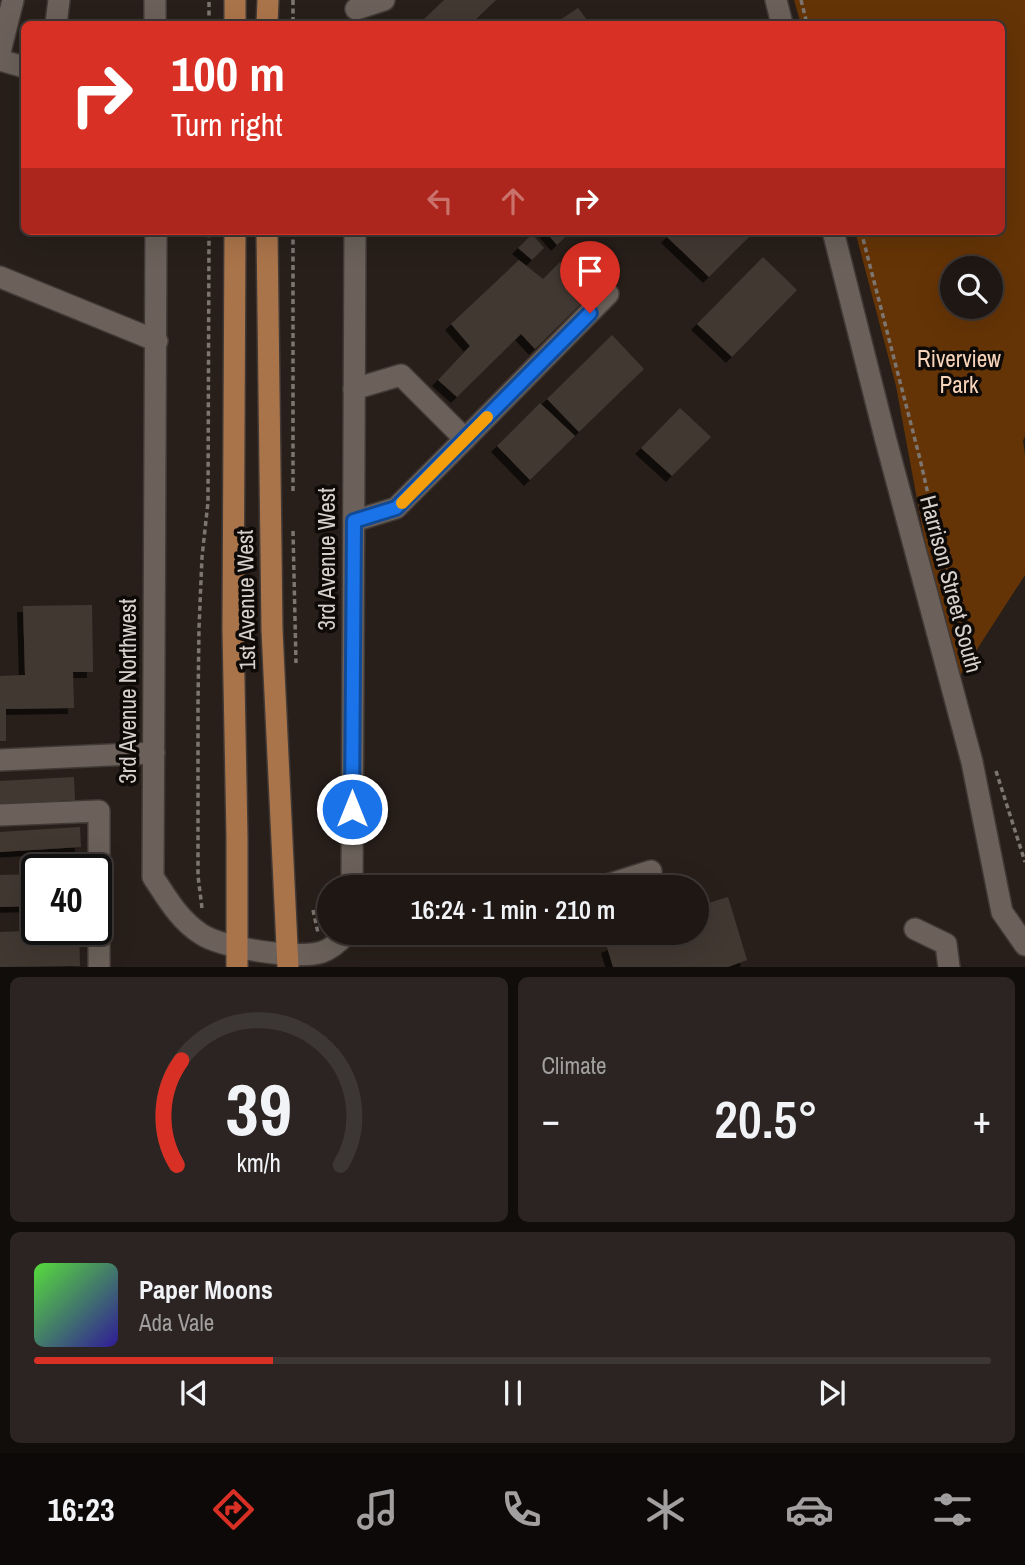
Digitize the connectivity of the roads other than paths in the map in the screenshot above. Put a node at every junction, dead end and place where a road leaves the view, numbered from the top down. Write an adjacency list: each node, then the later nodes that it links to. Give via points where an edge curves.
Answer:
1 (13, 0): 14 (street)
2 (59, 0): 9 (street)
3 (155, 0): 10 (street)
4 (235, 0): 11 (main road)
5 (268, 0): 12 (main road)
6 (384, 0): 8 (street)
7 (776, 0): 13 (street)
8 (356, 11)
9 (56, 21)
10 (155, 21)
11 (236, 21)
12 (267, 21)
13 (781, 21)
14 (0, 52)
15 (0, 60): 16 (street)
16 (21, 66)
17 (156, 235): 24 (street, 3rd Avenue Northwest)
18 (235, 235): 37 (main road, 1st Avenue West)
19 (267, 235): 38 (main road, 1st Avenue West, via 272,630)
20 (355, 235): 25 (street, 3rd Avenue West)
21 (835, 235): 36 (street, Harrison Street South, via 972,762 1002,912)
22 (0, 277): 24 (street)
23 (608, 294): 26 (street)
24 (157, 341): 28 (street, 3rd Avenue Northwest)
25 (354, 389): 26 (street, via 401,375); 27 (street, 3rd Avenue West)
26 (465, 439): 27 (street, via 396,508)
27 (354, 521): 32 (street, 3rd Avenue West)
28 (154, 753): 29 (street); 37 (street, 3rd Avenue Northwest, via 153,877 179,916)
29 (0, 760)
30 (0, 815): 39 (street, via 99,811)
31 (651, 871): 33 (street)
32 (352, 875)
33 (638, 875)
34 (915, 929): 40 (street, via 946,944)
35 (334, 945): 38 (street)
36 (1025, 945)
37 (237, 957): 38 (street, 3rd Avenue Northwest)
38 (287, 961)
39 (99, 967)
40 (949, 967)

